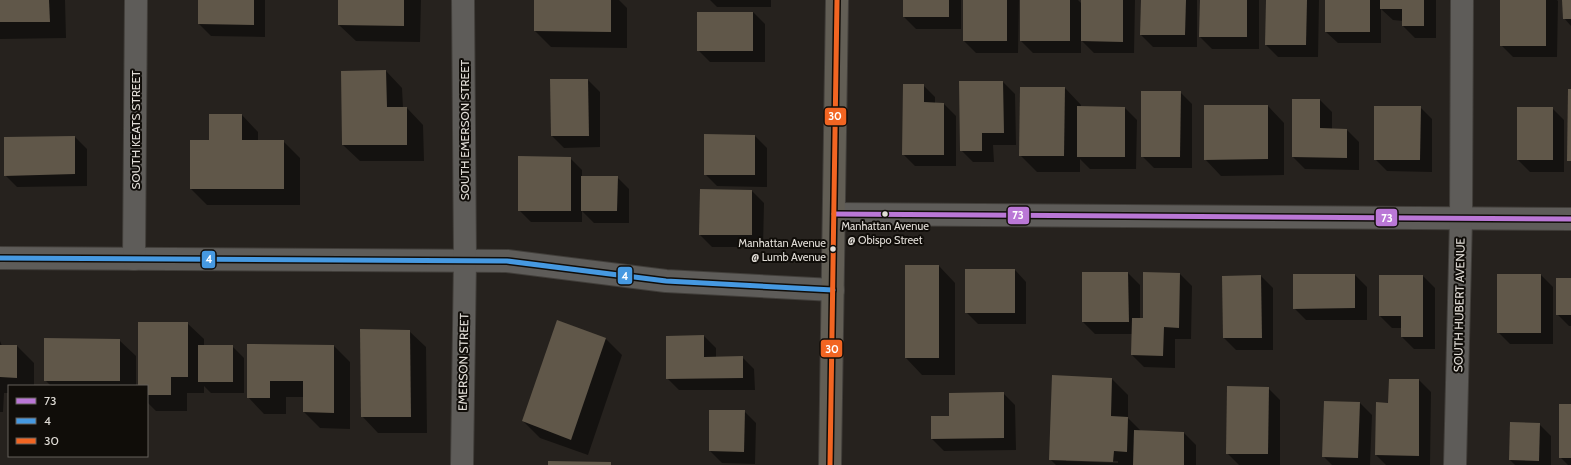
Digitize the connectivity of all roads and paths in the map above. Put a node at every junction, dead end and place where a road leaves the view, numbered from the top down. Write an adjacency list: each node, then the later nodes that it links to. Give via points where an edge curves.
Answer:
1 (136, 0): 9 (street, SOUTH KEATS STREET)
2 (463, 0): 10 (street, SOUTH EMERSON STREET)
3 (837, 0): 5 (main road)
4 (1462, 0): 6 (street, SOUTH HUBERT AVENUE)
5 (834, 214): 6 (street); 11 (main road)
6 (1461, 219): 7 (street); 14 (street, SOUTH HUBERT AVENUE)
7 (1571, 219)
8 (0, 258): 9 (street)
9 (134, 259): 10 (street)
10 (464, 260): 11 (street, via 507,261 666,281); 12 (street, EMERSON STREET)
11 (833, 290): 13 (main road)
12 (462, 465)
13 (830, 465)
14 (1455, 465)

